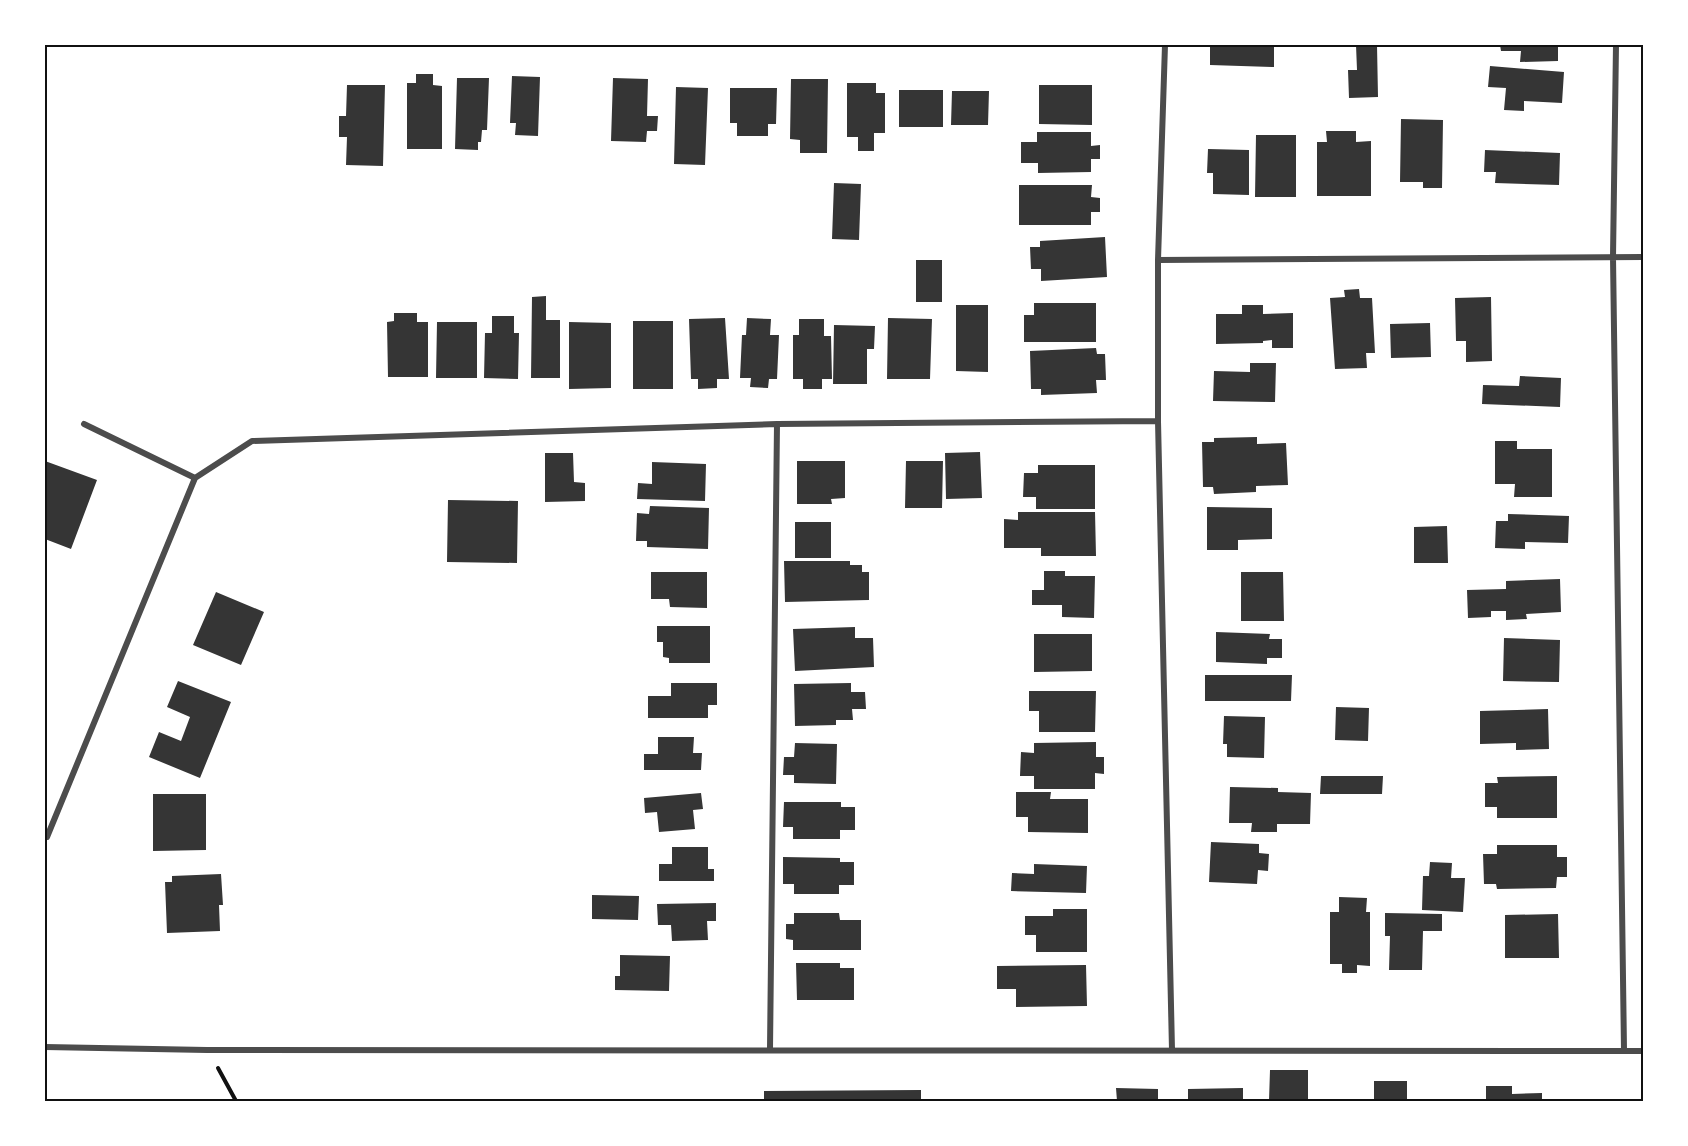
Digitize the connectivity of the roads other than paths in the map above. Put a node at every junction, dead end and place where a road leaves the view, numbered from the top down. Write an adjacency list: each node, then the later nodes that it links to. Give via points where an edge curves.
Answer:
1 (1165, 45): 5 (street)
2 (1616, 45): 3 (street)
3 (1613, 257): 4 (street); 5 (street); 14 (street)
4 (1643, 257)
5 (1158, 260): 6 (street)
6 (1158, 421): 8 (street); 13 (street)
7 (84, 424): 9 (street)
8 (777, 424): 9 (street, via 252,441); 12 (street)
9 (195, 478): 10 (street)
10 (47, 837)
11 (45, 1047): 12 (street)
12 (770, 1049): 13 (street)
13 (1172, 1050): 14 (street)
14 (1624, 1050): 15 (street)
15 (1643, 1051)

